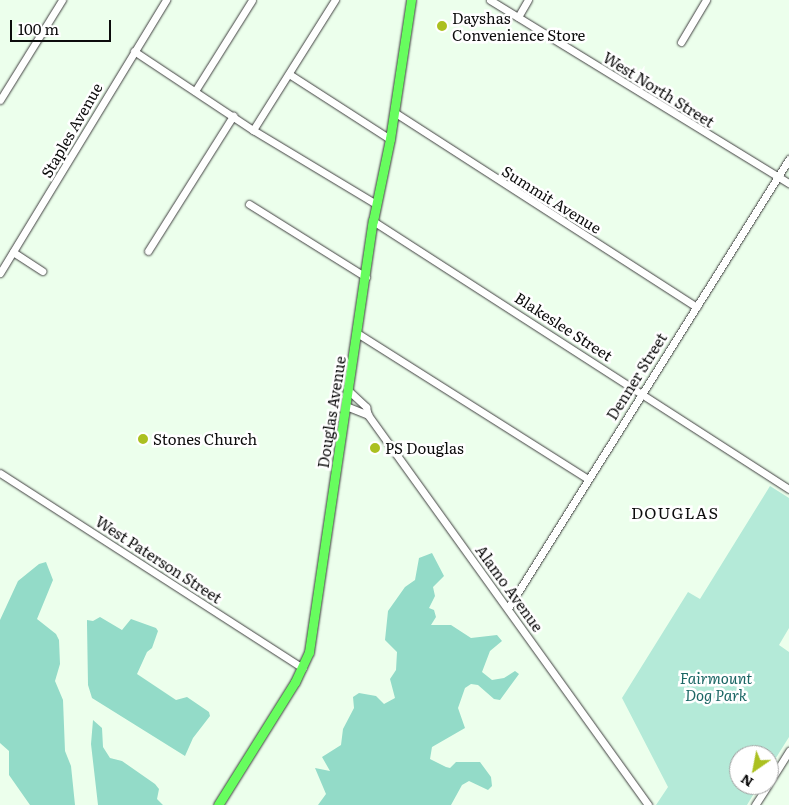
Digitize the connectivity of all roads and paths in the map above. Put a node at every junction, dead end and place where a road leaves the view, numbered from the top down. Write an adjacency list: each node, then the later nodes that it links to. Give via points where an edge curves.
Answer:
1 (62, 0): 14 (street)
2 (166, 0): 11 (street, Staples Avenue)
3 (252, 0): 13 (street)
4 (335, 0): 12 (street)
5 (410, 0): 15 (main road, Douglas Avenue)
6 (490, 0): 9 (street, West North Street)
7 (528, 0): 9 (street)
8 (706, 0): 10 (street)
9 (518, 17): 20 (street, West North Street)
10 (681, 42)
11 (134, 51): 13 (street); 26 (street, Staples Avenue)
12 (289, 74): 17 (street); 18 (street)
13 (195, 91): 16 (street)
14 (0, 100)
15 (394, 112): 18 (main road, Douglas Avenue); 30 (street, Summit Avenue)
16 (233, 116): 17 (street); 25 (street)
17 (253, 130): 23 (street)
18 (390, 139): 23 (main road, Douglas Avenue)
19 (789, 159): 20 (street, Denner Street)
20 (778, 177): 21 (street, West North Street); 30 (street, Denner Street)
21 (789, 183)
22 (249, 204): 29 (street)
23 (376, 204): 24 (main road, Douglas Avenue)
24 (373, 221): 29 (main road, Douglas Avenue); 33 (street, Blakeslee Street)
25 (148, 251)
26 (13, 252): 27 (street); 28 (street, Staples Avenue)
27 (42, 271)
28 (0, 273)
29 (366, 277): 31 (main road, Douglas Avenue)
30 (697, 307): 33 (street, Denner Street)
31 (357, 333): 32 (main road, Douglas Avenue); 37 (street)
32 (348, 390): 34 (main road, Douglas Avenue); 35 (street, Alamo Avenue, via 361,400)
33 (642, 392): 37 (street, Denner Street); 38 (street, Blakeslee Street)
34 (346, 406): 35 (street); 40 (main road, Douglas Avenue, via 309,652)
35 (368, 415): 39 (street, Alamo Avenue)
36 (0, 473): 40 (street, West Paterson Street)
37 (588, 479): 39 (street, Denner Street)
38 (789, 489)
39 (508, 608): 44 (street, Alamo Avenue)
40 (303, 668): 43 (main road, Douglas Avenue)
41 (789, 751): 42 (street)
42 (779, 767)
43 (218, 805)
44 (648, 805)

